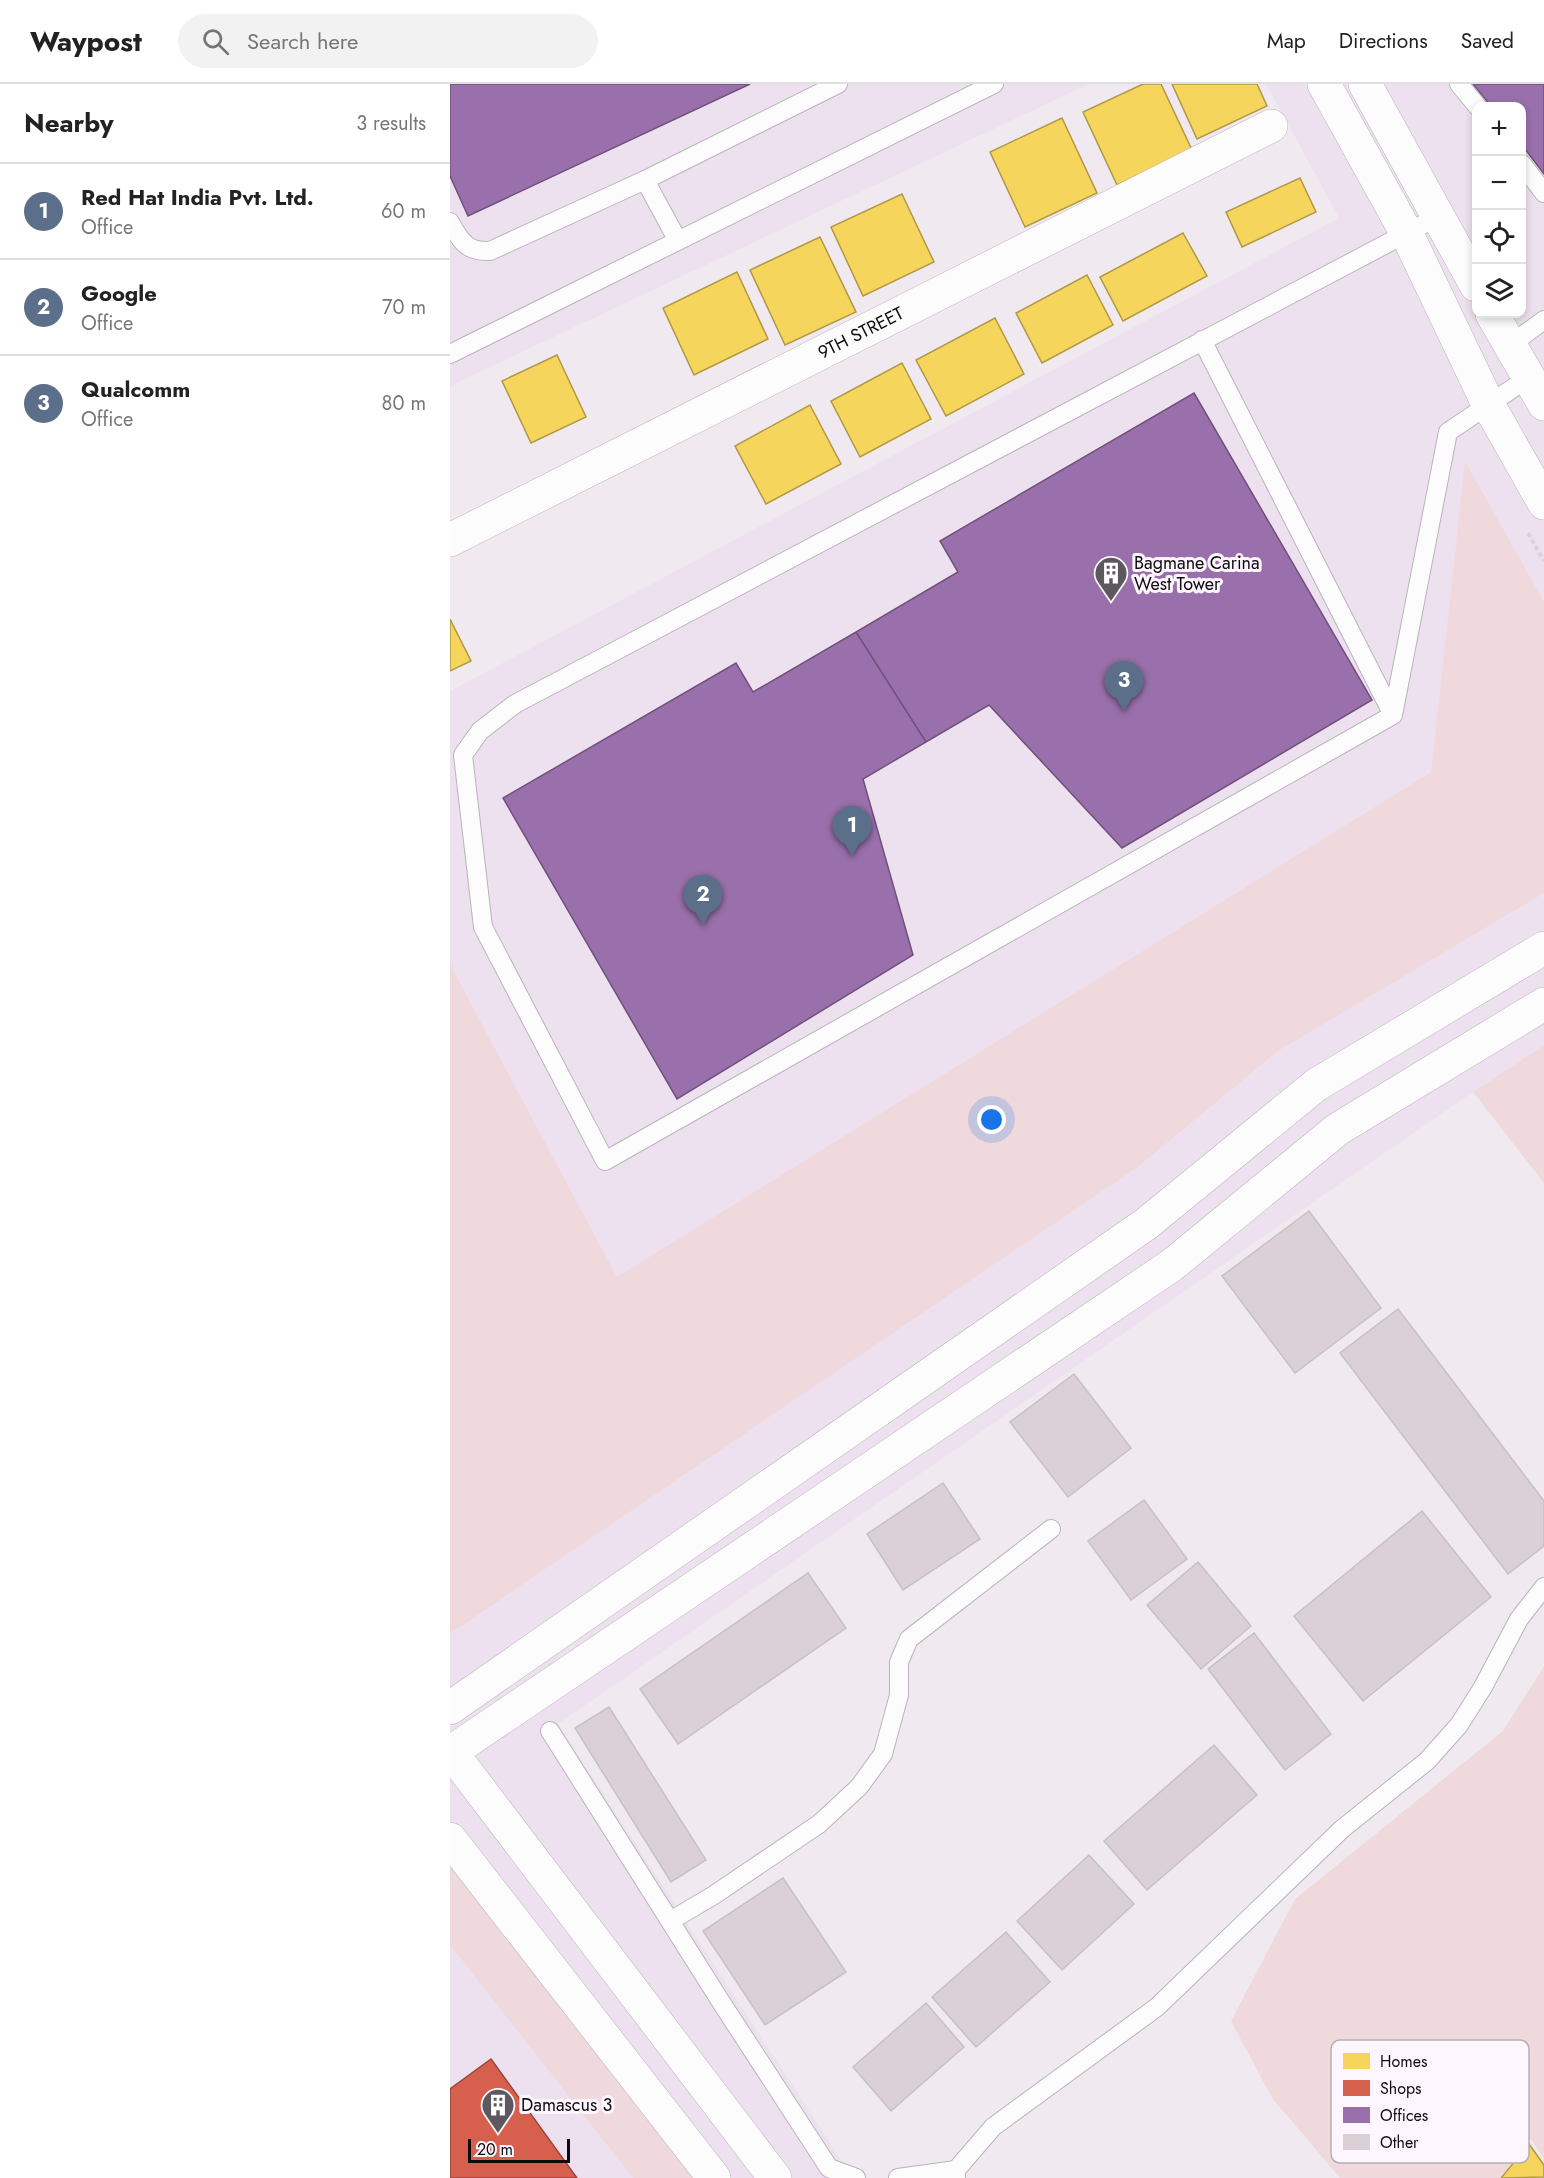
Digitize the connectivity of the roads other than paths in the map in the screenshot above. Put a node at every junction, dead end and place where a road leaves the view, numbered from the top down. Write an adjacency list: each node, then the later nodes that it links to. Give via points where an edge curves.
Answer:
1 (838, 84): 9 (lane)
2 (994, 84): 14 (lane)
3 (1324, 84): 13 (street)
4 (1365, 84): 11 (street)
5 (1459, 84): 6 (lane)
6 (1474, 102)
7 (1271, 126): 24 (street, 9TH STREET)
8 (1526, 170): 10 (lane)
9 (645, 180): 12 (lane, via 490,251 466,247); 14 (lane)
10 (1544, 193)
11 (1439, 216): 13 (lane); 15 (street)
12 (450, 222)
13 (1407, 234): 18 (lane); 22 (street)
14 (678, 241): 20 (lane)
15 (1472, 278)
16 (1494, 318): 19 (street)
17 (1544, 320): 19 (lane)
18 (1203, 340): 25 (lane); 25 (lane, via 514,704 480,731 463,755 483,927 605,1161)
19 (1510, 345): 21 (street)
20 (450, 354)
21 (1536, 391): 22 (lane)
22 (1488, 404): 23 (street); 25 (lane, via 1448,432)
23 (1544, 503)
24 (450, 540)
25 (1393, 715)
26 (1544, 948): 30 (street, via 1316,1085 1146,1224)
27 (1544, 1004): 32 (street, via 1338,1129 1172,1265)
28 (1051, 1529): 34 (lane, via 909,1639 899,1662 899,1695 884,1754 859,1787 819,1824)
29 (1544, 1587): 35 (lane, via 1519,1619 1459,1725 1427,1761 1342,1829 1157,2007 993,2127)
30 (450, 1708)
31 (550, 1731): 34 (lane)
32 (450, 1752): 37 (street)
33 (450, 1839): 36 (street)
34 (670, 1922): 38 (lane, via 829,2168)
35 (956, 2174): 39 (lane)
36 (714, 2178)
37 (775, 2178)
38 (856, 2178)
39 (898, 2178)

